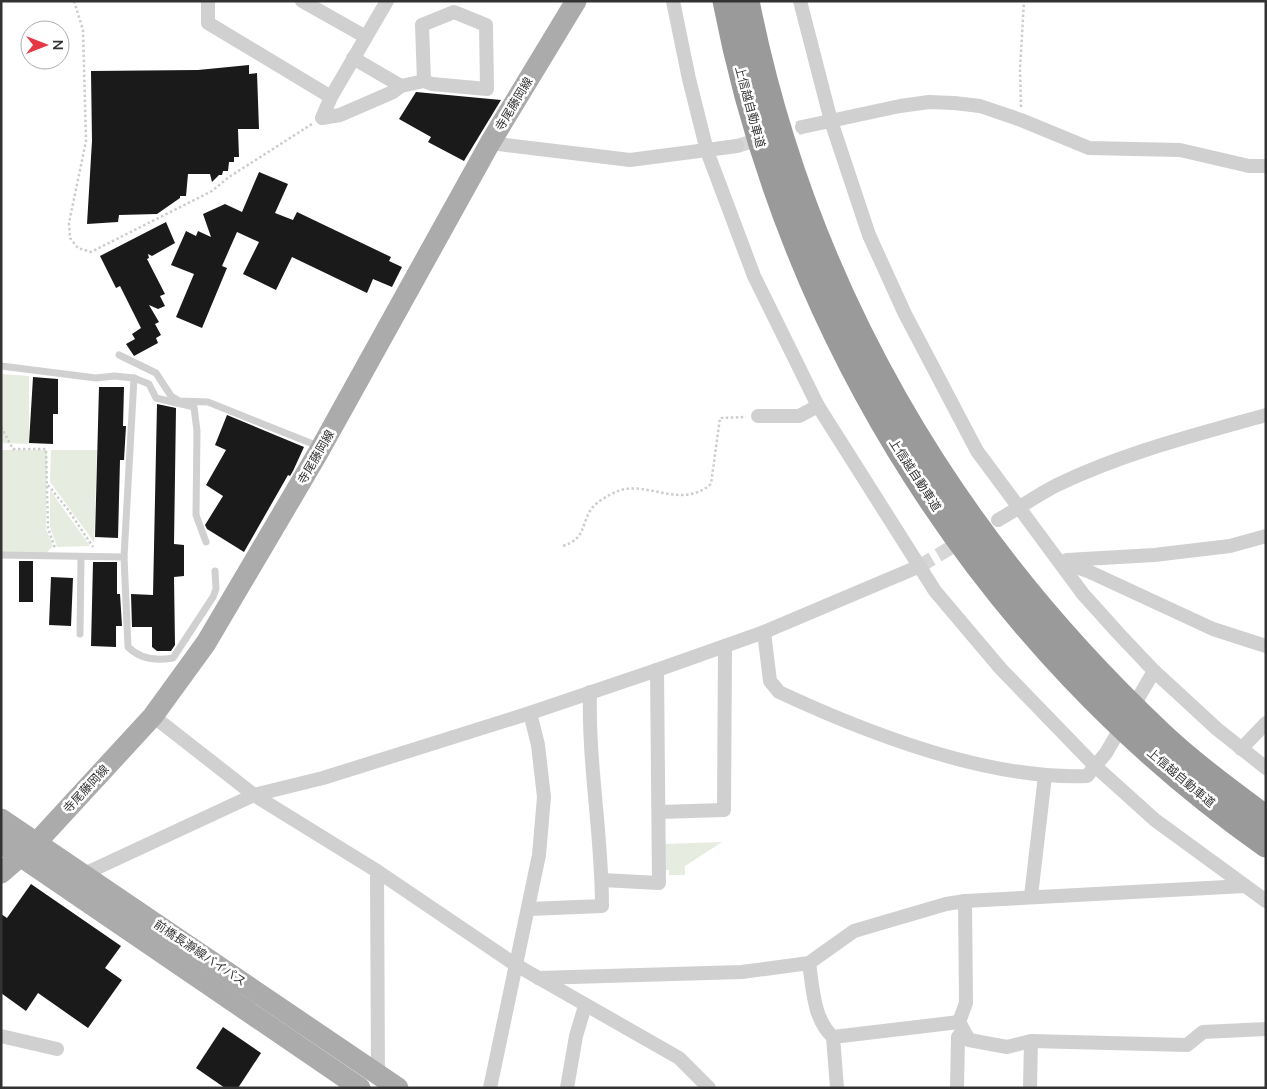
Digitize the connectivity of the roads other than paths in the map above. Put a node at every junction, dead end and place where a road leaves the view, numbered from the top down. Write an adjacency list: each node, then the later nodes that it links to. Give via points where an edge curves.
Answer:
1 (208, 1): 13 (street, via 208,23)
2 (388, 1): 9 (street)
3 (576, 1): 16 (main road, 寺尾藤岡線)
4 (673, 1): 18 (street)
5 (725, 1): 57 (highway, 上信越自動車道, via 745,91 784,213 814,287 860,384 919,483 958,539 1033,634 1158,760)
6 (747, 1): 53 (highway, 上信越自動車道, via 767,90 803,202 848,310 909,426 977,528 1043,612 1163,736)
7 (800, 1): 14 (street)
8 (306, 2): 9 (street)
9 (366, 37): 10 (street)
10 (354, 58): 12 (street); 13 (street)
11 (424, 81): 11 (street, via 422,25 454,12 486,25 487,89); 12 (street)
12 (401, 86): 13 (street, via 340,115 322,118)
13 (331, 96)
14 (831, 121): 15 (street); 19 (street, via 929,102 980,106 1088,148 1180,150 1249,166); 27 (street, via 869,235 905,314 977,451)
15 (802, 127)
16 (490, 143): 18 (street, via 630,160); 26 (main road, 寺尾藤岡線)
17 (737, 146): 18 (street)
18 (707, 151): 23 (street, via 754,276)
19 (1266, 166)
20 (119, 355): 26 (lane, via 156,373 171,396 179,401 208,402)
21 (1, 366): 22 (lane, via 96,378)
22 (134, 378): 30 (lane, via 149,384 156,398 194,407 197,431 196,515); 33 (lane)
23 (818, 406): 25 (street, via 799,416); 35 (street)
24 (1266, 415): 27 (street, via 1104,464 1055,486)
25 (758, 416)
26 (321, 448): 45 (main road, 寺尾藤岡線, via 206,643)
27 (1021, 508): 28 (street); 34 (street)
28 (998, 520)
29 (1266, 536): 34 (street, via 1230,546 1154,555)
30 (206, 542)
31 (1, 556): 32 (lane)
32 (81, 557): 33 (lane); 38 (lane)
33 (124, 557): 36 (lane, via 126,643 137,656 145,658 173,658 213,597 216,589)
34 (1058, 560): 40 (street, via 1214,629); 42 (street, via 1083,594)
35 (920, 566): 37 (street); 48 (street, via 935,591 1001,669)
36 (214, 571)
37 (764, 632): 39 (street); 50 (street, via 770,681 779,692 868,731 978,764)
38 (80, 634)
39 (725, 646): 41 (street); 52 (street, via 724,810)
40 (1266, 646)
41 (657, 670): 43 (street); 52 (street)
42 (1154, 671): 47 (street); 48 (street)
43 (590, 692): 44 (street); 62 (street, via 589,736)
44 (530, 713): 51 (street, via 323,778); 67 (street, via 538,745 544,797 539,855)
45 (153, 716): 51 (street); 55 (main road, 寺尾藤岡線)
46 (1266, 723): 47 (street)
47 (1241, 749): 49 (street)
48 (1095, 766): 50 (street, via 1087,776); 63 (street, via 1155,820)
49 (1266, 768)
50 (1045, 776): 64 (street)
51 (254, 795): 59 (street); 61 (street)
52 (659, 812): 62 (street, via 659,883)
53 (1266, 818)
54 (1, 819): 55 (main road, 前橋長瀞線バイパス)
55 (37, 842): 58 (main road, 寺尾藤岡線); 61 (main road, 前橋長瀞線バイパス)
56 (1, 843): 58 (main road, 前橋長瀞線バイパス)
57 (1266, 845)
58 (21, 857): 60 (main road, 寺尾藤岡線); 79 (main road, 前橋長瀞線バイパス)
59 (377, 871): 69 (street); 78 (street)
60 (1, 873)
61 (84, 874): 78 (main road, 前橋長瀞線バイパス)
62 (602, 880): 67 (street, via 602,906)
63 (1245, 886): 64 (street); 66 (street)
64 (1032, 896): 65 (street)
65 (965, 901): 68 (street, via 854,930); 72 (street, via 966,1003)
66 (1266, 901)
67 (529, 909): 69 (street)
68 (809, 963): 70 (street, via 742,972); 75 (street, via 815,1005 824,1029)
69 (516, 965): 70 (street); 81 (street)
70 (538, 978): 71 (street)
71 (585, 1006): 82 (street); 83 (street, via 679,1058)
72 (961, 1026): 75 (street); 76 (street, via 969,1040 1007,1047); 85 (street)
73 (1266, 1028): 76 (street, via 1203,1032 1187,1045)
74 (1, 1036): 77 (street)
75 (832, 1037): 84 (street)
76 (1032, 1041): 86 (street)
77 (57, 1050)
78 (378, 1075): 80 (main road, 前橋長瀞線バイパス)
79 (360, 1088)
80 (398, 1088)
81 (490, 1088)
82 (567, 1088)
83 (709, 1088)
84 (837, 1088)
85 (957, 1088)
86 (1030, 1088)

